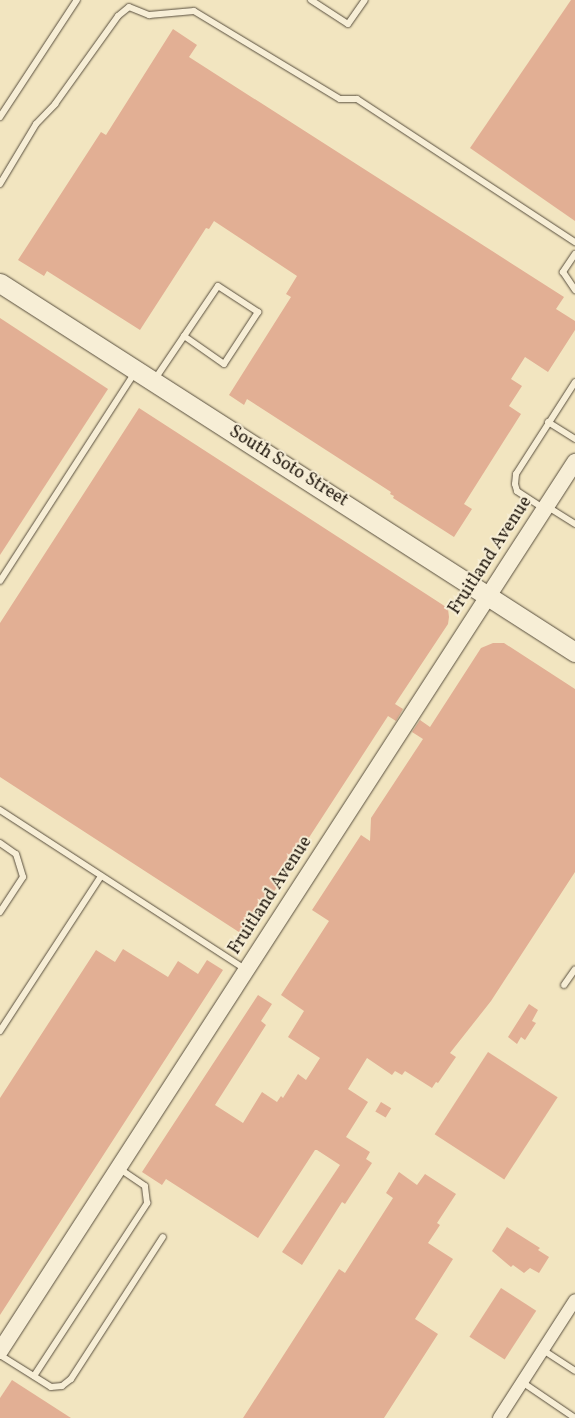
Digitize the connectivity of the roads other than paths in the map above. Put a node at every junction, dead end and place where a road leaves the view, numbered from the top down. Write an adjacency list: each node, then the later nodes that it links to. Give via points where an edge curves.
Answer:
1 (77, 0): 4 (lane)
2 (311, 0): 3 (lane, via 348,24)
3 (365, 0)
4 (0, 117)
5 (0, 184): 6 (lane, via 36,124 55,104 118,16 129,8 150,15 194,11 340,99 357,99)
6 (575, 242)
7 (575, 254): 9 (lane, via 564,272)
8 (0, 282): 11 (main road, South Soto Street)
9 (575, 290)
10 (184, 336): 10 (lane, via 218,286 258,312 224,364); 12 (lane)
11 (136, 371): 12 (main road, South Soto Street); 19 (lane)
12 (153, 382): 20 (main road, South Soto Street)
13 (575, 382): 14 (lane)
14 (548, 422): 15 (lane); 17 (lane, via 516,474 514,484 517,491)
15 (575, 439)
16 (575, 462): 17 (street, Fruitland Avenue)
17 (546, 508): 18 (lane); 20 (street, Fruitland Avenue)
18 (575, 524)
19 (0, 581)
20 (489, 596): 21 (main road, South Soto Street); 27 (street, Fruitland Avenue)
21 (575, 652)
22 (0, 810): 24 (lane)
23 (0, 843): 25 (lane, via 16,854 23,877)
24 (101, 876): 27 (lane); 29 (lane)
25 (0, 912)
26 (575, 969): 28 (lane)
27 (246, 970): 30 (street, Fruitland Avenue)
28 (564, 985)
29 (0, 1031)
30 (118, 1168): 34 (street, Fruitland Avenue); 36 (lane, via 145,1186 147,1203)
31 (163, 1237): 36 (lane, via 71,1379 62,1386 51,1387)
32 (575, 1300): 33 (street)
33 (543, 1350): 35 (lane); 37 (street)
34 (0, 1353): 36 (lane)
35 (575, 1370)
36 (34, 1376)
37 (522, 1382): 38 (street); 39 (lane)
38 (499, 1418)
39 (575, 1418)

